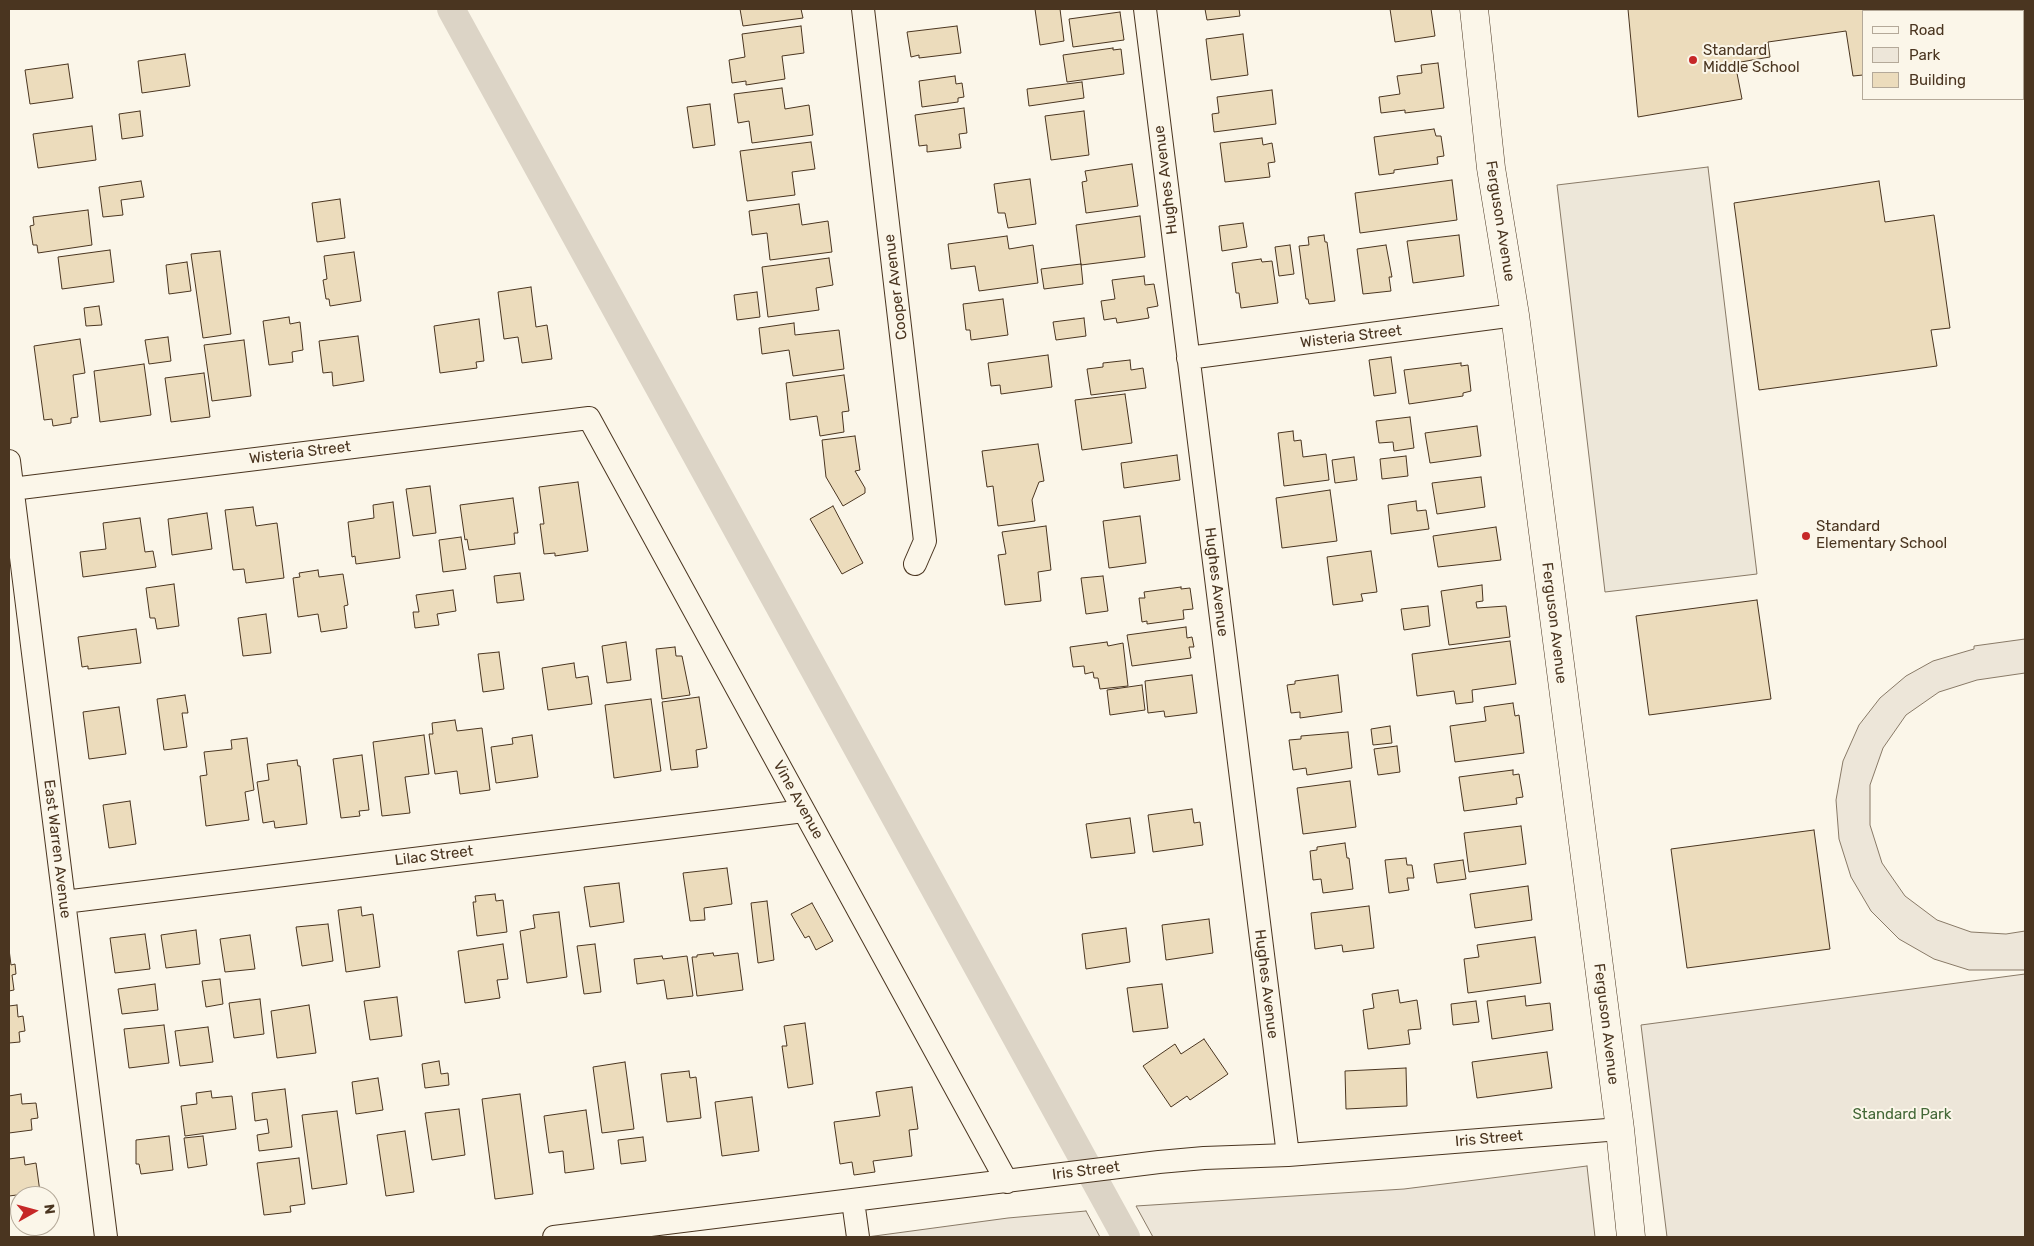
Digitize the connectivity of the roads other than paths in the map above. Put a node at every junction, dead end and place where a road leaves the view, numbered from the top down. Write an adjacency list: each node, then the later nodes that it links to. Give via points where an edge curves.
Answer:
1 (863, 9): 10 (street, Cooper Avenue, via 925,541)
2 (1145, 9): 5 (street, Hughes Avenue)
3 (1474, 9): 4 (street, Ferguson Avenue, via 1491,168)
4 (1515, 315): 5 (street, Wisteria Street); 13 (street, Ferguson Avenue)
5 (1188, 358): 14 (street, Hughes Avenue)
6 (589, 418): 8 (street, Wisteria Street); 11 (street, Vine Avenue)
7 (9, 461): 8 (street, East Warren Avenue)
8 (12, 489): 9 (street, East Warren Avenue)
9 (13, 524): 12 (street, East Warren Avenue)
10 (915, 564)
11 (804, 811): 12 (street, Lilac Street); 15 (street, Vine Avenue)
12 (64, 902): 17 (street, East Warren Avenue)
13 (1620, 1129): 14 (street, Iris Street); 20 (street, Ferguson Avenue)
14 (1288, 1155): 15 (street, Iris Street, via 1159,1162)
15 (1007, 1182): 16 (street, Iris Street)
16 (853, 1200): 18 (street, Iris Street); 19 (street)
17 (106, 1237)
18 (554, 1237)
19 (858, 1237)
20 (1631, 1237)

